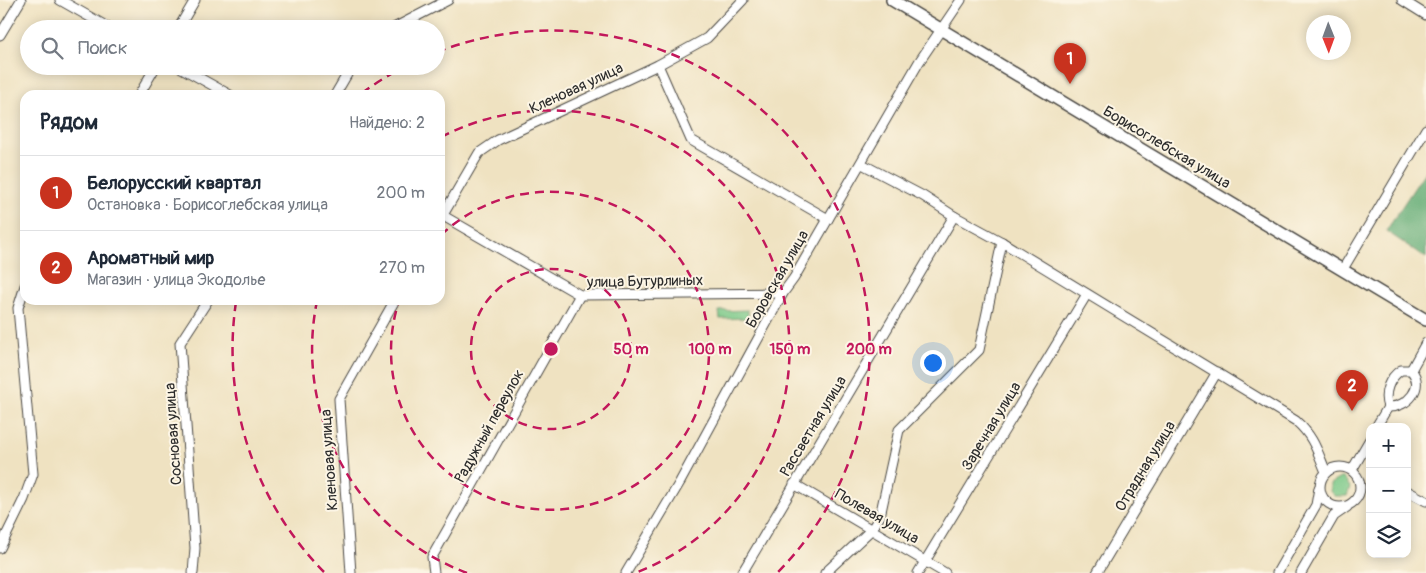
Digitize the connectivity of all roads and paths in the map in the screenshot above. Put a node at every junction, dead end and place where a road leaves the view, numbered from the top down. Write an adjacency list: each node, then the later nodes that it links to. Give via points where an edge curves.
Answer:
1 (22, 0): 14 (street)
2 (60, 0): 10 (street)
3 (195, 0): 11 (street)
4 (448, 0): 12 (street)
5 (744, 0): 15 (street, Кленовая улица, via 707,38)
6 (892, 0): 13 (street, Борисоглебская улица)
7 (961, 0): 13 (street, Боровская улица)
8 (1402, 0): 9 (street)
9 (1426, 15)
10 (95, 20)
11 (183, 20)
12 (409, 20)
13 (942, 30): 23 (street, Боровская улица, via 919,62); 29 (street, Борисоглебская улица)
14 (0, 35)
15 (658, 65): 24 (street, Кленовая улица, via 492,144 479,153); 27 (street, via 691,140)
16 (151, 75): 19 (street)
17 (194, 75): 20 (street)
18 (347, 75): 21 (street)
19 (142, 90)
20 (221, 90)
21 (338, 90)
22 (1426, 129): 29 (street)
23 (862, 164): 25 (street, via 924,196); 27 (street, Боровская улица)
24 (445, 209)
25 (954, 216): 28 (street); 46 (street, Рассветная улица)
26 (445, 218): 32 (street, улица Бутурлиных)
27 (828, 218): 30 (street, Боровская улица)
28 (1002, 242): 31 (street); 51 (street, via 979,350 898,430 880,516)
29 (1343, 269): 36 (street, Борисоглебская улица)
30 (783, 293): 32 (street, улица Бутурлиных); 57 (street, Боровская улица, via 680,482)
31 (1087, 294): 39 (street); 53 (street, Заречная улица)
32 (580, 295): 56 (street, Радужный переулок, via 432,557)
33 (20, 302): 52 (street, via 33,474)
34 (205, 305): 54 (street, Сосновая улица, via 180,343 195,548)
35 (392, 305): 55 (street, Кленовая улица, via 339,400)
36 (1426, 320)
37 (1426, 342): 38 (street)
38 (1411, 370): 40 (street, via 1401,370 1389,384 1386,395); 40 (street, via 1418,385 1411,398 1398,407)
39 (1217, 372): 44 (street, via 1308,431); 62 (street, Отрадная улица)
40 (1388, 407): 41 (street)
41 (1378, 423)
42 (1366, 446): 43 (street)
43 (1352, 470): 44 (street, via 1338,466); 47 (street)
44 (1326, 472): 45 (street)
45 (1320, 483): 50 (street, via 1320,491 1329,504); 63 (street, via 1316,505)
46 (794, 484): 51 (street, Полевая улица); 58 (street, Рассветная улица)
47 (1365, 490): 50 (street)
48 (1411, 493): 49 (street)
49 (1426, 500)
50 (1352, 504): 64 (street, via 1334,516)
51 (872, 530): 53 (street, Полевая улица); 59 (street)
52 (0, 548)
53 (925, 561): 60 (street, Заречная улица); 61 (street, Полевая улица)
54 (193, 573)
55 (351, 573)
56 (434, 573)
57 (626, 573)
58 (742, 573)
59 (825, 573)
60 (918, 573)
61 (945, 573)
62 (1097, 573)
63 (1278, 573)
64 (1301, 573)

